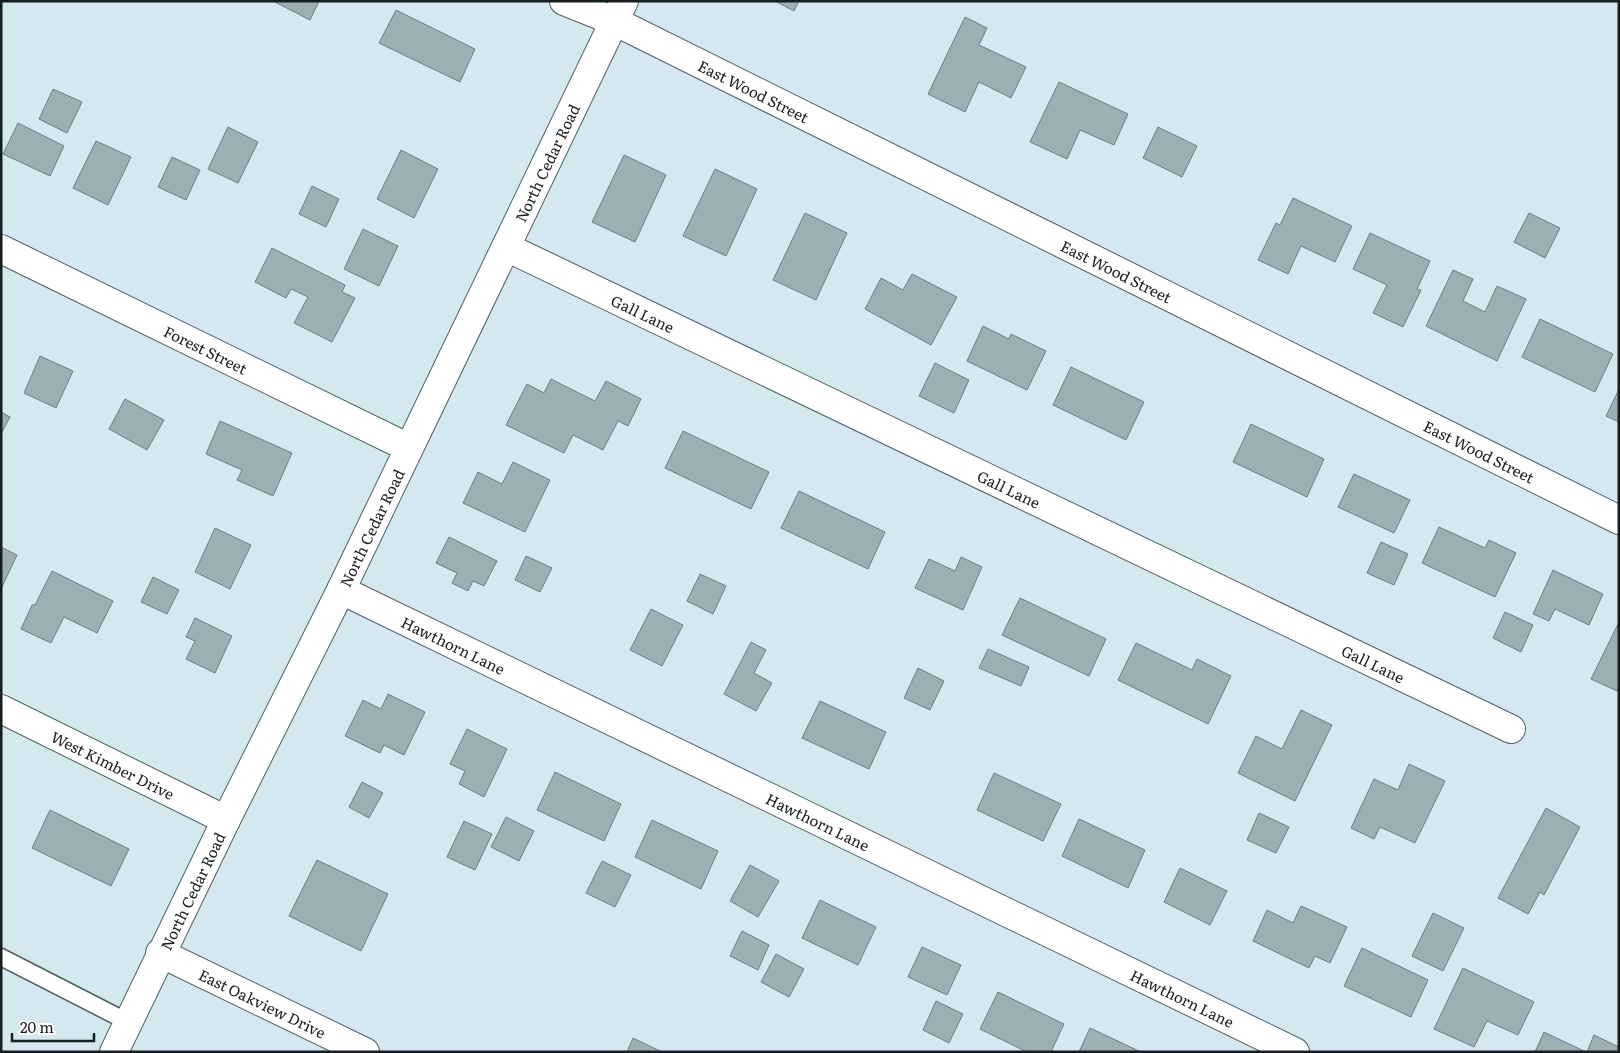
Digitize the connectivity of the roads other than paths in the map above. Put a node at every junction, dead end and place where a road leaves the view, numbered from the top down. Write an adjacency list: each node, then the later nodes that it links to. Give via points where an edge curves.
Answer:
1 (564, 1): 2 (street, East Wood Street)
2 (619, 11): 3 (street, North Cedar Road); 6 (street, East Wood Street)
3 (506, 247): 5 (street, North Cedar Road); 9 (street, Gall Lane)
4 (1, 249): 5 (street, Forest Street)
5 (409, 448): 7 (street, North Cedar Road)
6 (1619, 520)
7 (341, 590): 10 (street, North Cedar Road); 16 (street, Hawthorn Lane)
8 (1, 709): 10 (street, West Kimber Drive)
9 (1511, 729)
10 (226, 820): 11 (street, North Cedar Road)
11 (160, 953): 13 (street, North Cedar Road); 15 (street, East Oakview Drive)
12 (1, 957): 13 (lane)
13 (128, 1022): 14 (street, North Cedar Road)
14 (114, 1052)
15 (365, 1052)
16 (1295, 1052)

